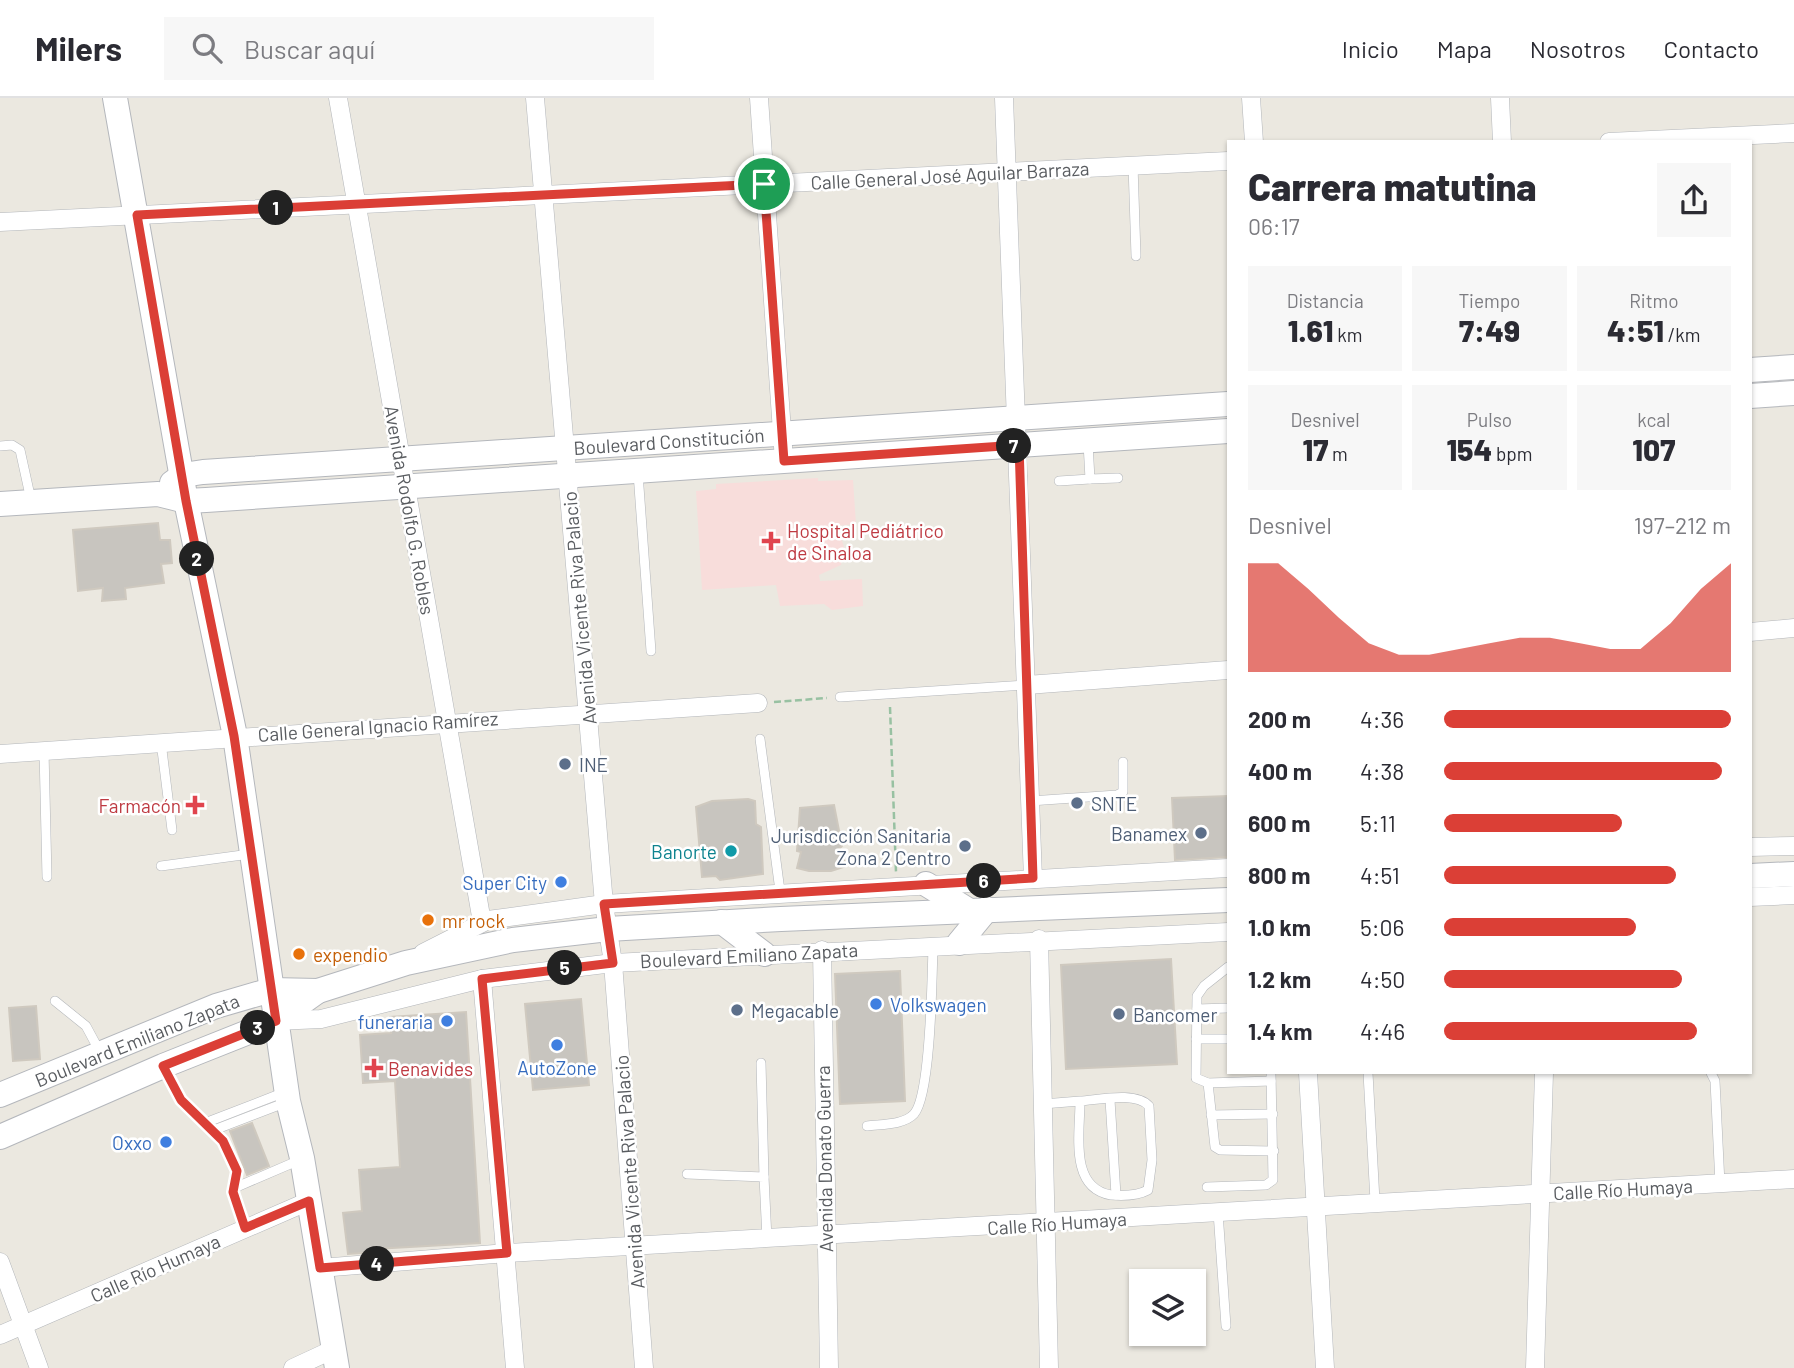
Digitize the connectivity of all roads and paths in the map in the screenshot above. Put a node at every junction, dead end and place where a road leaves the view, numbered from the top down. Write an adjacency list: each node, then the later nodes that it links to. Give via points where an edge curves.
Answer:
1 (115, 98): 18 (main road)
2 (338, 98): 17 (street, Avenida Rodolfo G. Robles)
3 (535, 98): 16 (street, Avenida Vicente Riva Palacio)
4 (758, 98): 15 (street)
5 (1004, 98): 14 (street)
6 (1251, 98): 9 (street)
7 (1500, 98): 10 (street)
8 (1794, 133): 11 (street)
9 (1254, 140)
10 (1502, 140)
11 (1665, 140)
12 (1227, 161): 13 (street, Calle General José Aguilar Barraza)
13 (1133, 165): 14 (street, Calle General José Aguilar Barraza); 20 (lane)
14 (1008, 172): 15 (street, Calle General José Aguilar Barraza); 26 (street)
15 (764, 184): 16 (street, Calle General José Aguilar Barraza); 28 (street)
16 (544, 195): 17 (street, Calle General José Aguilar Barraza); 32 (street, Avenida Vicente Riva Palacio)
17 (359, 204): 18 (street, Calle General José Aguilar Barraza); 33 (street, Avenida Rodolfo G. Robles)
18 (137, 215): 19 (street, Calle General José Aguilar Barraza); 36 (main road)
19 (0, 222)
20 (1136, 256)
21 (1794, 367): 22 (main road)
22 (1752, 370)
23 (1794, 393): 24 (main road)
24 (1752, 396)
25 (1227, 404): 26 (main road, Boulevard Constitución)
26 (1018, 418): 28 (main road, Boulevard Constitución); 30 (street)
27 (1227, 432): 29 (main road, Boulevard Constitución)
28 (781, 434): 32 (main road, Boulevard Constitución); 34 (street)
29 (1088, 441): 30 (main road, Boulevard Constitución); 39 (lane)
30 (1019, 445): 34 (main road, Boulevard Constitución); 50 (street)
31 (0, 446): 44 (lane, via 20,450)
32 (565, 448): 33 (main road, Boulevard Constitución); 37 (street, Avenida Vicente Riva Palacio)
33 (399, 459): 36 (main road, Boulevard Constitución); 41 (street, Avenida Rodolfo G. Robles)
34 (784, 461): 35 (main road, Boulevard Constitución)
35 (638, 471): 37 (main road, Boulevard Constitución); 48 (lane)
36 (183, 475): 42 (main road); 43 (main road)
37 (566, 476): 41 (main road, Boulevard Constitución); 54 (street, Avenida Vicente Riva Palacio)
38 (1118, 478): 39 (lane)
39 (1090, 479): 40 (lane)
40 (1059, 481)
41 (405, 487): 43 (main road, Boulevard Constitución); 55 (street, Avenida Rodolfo G. Robles)
42 (158, 494): 43 (main road, Boulevard Constitución); 44 (main road, Boulevard Constitución)
43 (186, 501): 56 (main road)
44 (31, 502): 45 (main road, Boulevard Constitución)
45 (0, 504)
46 (1794, 628): 47 (street)
47 (1752, 632)
48 (651, 651)
49 (1227, 670): 50 (street)
50 (1027, 685): 51 (lane); 62 (street)
51 (890, 694): 52 (lane); 74 (path)
52 (840, 697): 53 (path)
53 (758, 703): 54 (street, Calle General Ignacio Ramírez)
54 (589, 712): 55 (street, Calle General Ignacio Ramírez); 79 (street, Avenida Vicente Riva Palacio)
55 (447, 722): 56 (street, Calle General Ignacio Ramírez); 81 (street, Avenida Rodolfo G. Robles)
56 (234, 736): 58 (street, Calle General Ignacio Ramírez); 66 (main road)
57 (760, 739): 75 (lane)
58 (161, 742): 59 (street, Calle General Ignacio Ramírez); 63 (lane)
59 (44, 749): 60 (street, Calle General Ignacio Ramírez); 71 (lane)
60 (0, 754)
61 (1122, 762): 62 (lane, via 1124,784 1117,795)
62 (1030, 801): 72 (street)
63 (172, 830)
64 (1794, 846): 65 (street)
65 (1752, 847)
66 (253, 854): 67 (lane); 94 (main road)
67 (162, 866)
68 (1227, 868): 72 (street, Boulevard Emiliano Zapata)
69 (1794, 874): 70 (main road)
70 (1752, 876)
71 (47, 877)
72 (1033, 878): 73 (street, Boulevard Emiliano Zapata)
73 (926, 884): 74 (street, Boulevard Emiliano Zapata); 80 (main road)
74 (896, 886): 75 (street, Boulevard Emiliano Zapata)
75 (779, 891): 79 (street, Boulevard Emiliano Zapata)
76 (1794, 895): 78 (street)
77 (1223, 897): 80 (main road, Boulevard Emiliano Zapata)
78 (1752, 897)
79 (604, 904): 81 (street, Boulevard Emiliano Zapata); 83 (street, Avenida Vicente Riva Palacio)
80 (977, 910): 82 (main road, Boulevard Emiliano Zapata); 86 (main road)
81 (482, 922): 90 (street, Boulevard Emiliano Zapata)
82 (722, 922): 83 (main road, Boulevard Emiliano Zapata); 89 (main road)
83 (608, 929): 90 (main road, Boulevard Emiliano Zapata, via 501,942); 91 (street, Avenida Vicente Riva Palacio)
84 (1227, 932): 85 (street, Boulevard Emiliano Zapata)
85 (1039, 939): 86 (street, Boulevard Emiliano Zapata); 115 (street)
86 (959, 943): 87 (street, Boulevard Emiliano Zapata)
87 (933, 944): 88 (street, Boulevard Emiliano Zapata); 119 (lane, via 928,1039 918,1109 904,1121)
88 (822, 950): 89 (street, Boulevard Emiliano Zapata); 138 (street, Avenida Donato Guerra)
89 (764, 954): 91 (street, Boulevard Emiliano Zapata)
90 (406, 963): 95 (main road, Boulevard Emiliano Zapata)
91 (613, 963): 93 (street, Boulevard Emiliano Zapata); 140 (street, Avenida Vicente Riva Palacio)
92 (1226, 971): 98 (lane, via 1200,991)
93 (482, 979): 99 (street, Boulevard Emiliano Zapata, via 321,1019); 141 (street)
94 (271, 990): 95 (main road, Boulevard Emiliano Zapata); 99 (main road); 102 (main road, Boulevard Emiliano Zapata, via 216,1006)
95 (318, 991): 99 (main road, Boulevard Emiliano Zapata)
96 (55, 1001): 102 (lane, via 86,1026)
97 (1227, 1008): 98 (lane)
98 (1197, 1009): 101 (lane)
99 (276, 1021): 104 (main road, Boulevard Emiliano Zapata); 112 (main road)
100 (1227, 1039): 101 (lane)
101 (1196, 1040): 110 (lane, via 1196,1078)
102 (100, 1052): 111 (main road, Boulevard Emiliano Zapata)
103 (761, 1063): 125 (lane)
104 (163, 1066): 118 (lane, via 177,1095); 121 (main road, Boulevard Emiliano Zapata)
105 (1308, 1074): 134 (street)
106 (1368, 1074): 133 (lane)
107 (1544, 1074): 130 (street)
108 (1712, 1074): 127 (lane)
109 (1271, 1077): 110 (lane); 116 (lane)
110 (1208, 1083): 117 (lane)
111 (0, 1095)
112 (287, 1097): 118 (lane); 120 (lane); 123 (main road)
113 (1110, 1100): 114 (lane); 131 (lane); 131 (lane, via 1142,1100 1150,1112 1151,1184 1143,1193)
114 (1080, 1101): 115 (lane); 131 (lane, via 1083,1175 1099,1193)
115 (1043, 1104): 136 (street)
116 (1273, 1114): 117 (lane); 122 (lane)
117 (1211, 1115): 122 (lane, via 1213,1142 1220,1150)
118 (205, 1123): 120 (lane)
119 (867, 1126)
120 (214, 1130): 129 (lane, via 237,1171)
121 (0, 1137)
122 (1274, 1151): 128 (lane, via 1270,1184)
123 (302, 1158): 129 (lane); 132 (main road)
124 (687, 1174): 125 (lane)
125 (764, 1177): 139 (lane)
126 (1794, 1179): 127 (street, Calle Río Humaya)
127 (1720, 1184): 130 (street, Calle Río Humaya)
128 (1207, 1187)
129 (232, 1188): 137 (lane)
130 (1540, 1193): 133 (street, Calle Río Humaya); 155 (street)
131 (1116, 1195)
132 (309, 1201): 137 (street, Calle Río Humaya); 143 (main road)
133 (1375, 1202): 134 (street, Calle Río Humaya)
134 (1316, 1205): 135 (street, Calle Río Humaya); 154 (street)
135 (1218, 1212): 136 (street, Calle Río Humaya); 145 (lane)
136 (1047, 1224): 138 (street, Calle Río Humaya); 153 (street)
137 (245, 1228): 144 (street, Calle Río Humaya)
138 (825, 1236): 139 (street, Calle Río Humaya); 152 (street, Avenida Donato Guerra)
139 (767, 1238): 140 (street, Calle Río Humaya)
140 (635, 1247): 141 (street, Calle Río Humaya); 151 (street, Avenida Vicente Riva Palacio)
141 (507, 1253): 143 (street, Calle Río Humaya); 150 (street)
142 (0, 1262): 144 (street)
143 (320, 1268): 147 (main road)
144 (23, 1325): 146 (street, Calle Río Humaya); 148 (street)
145 (1226, 1326)
146 (0, 1335)
147 (336, 1359): 149 (street)
148 (39, 1368)
149 (293, 1368)
150 (516, 1368)
151 (644, 1368)
152 (828, 1368)
153 (1049, 1368)
154 (1325, 1368)
155 (1535, 1368)

